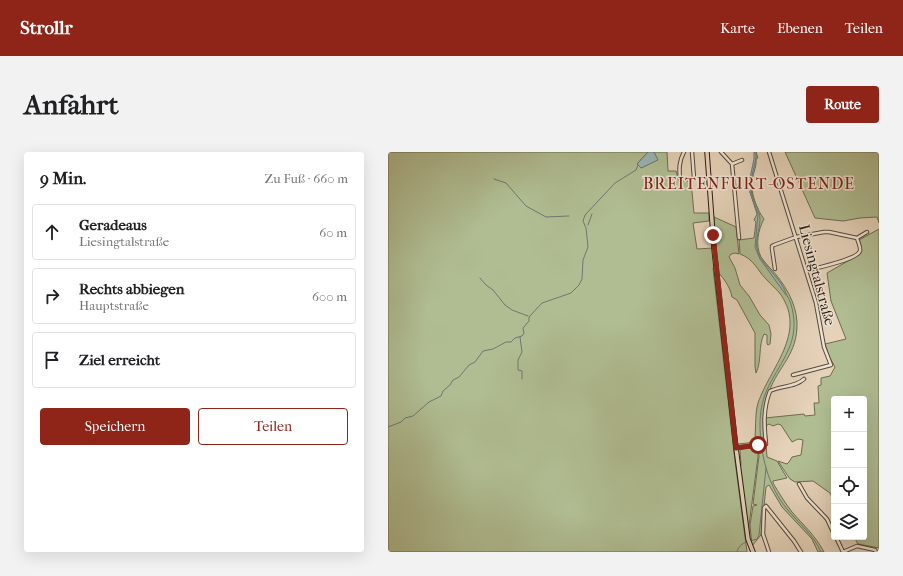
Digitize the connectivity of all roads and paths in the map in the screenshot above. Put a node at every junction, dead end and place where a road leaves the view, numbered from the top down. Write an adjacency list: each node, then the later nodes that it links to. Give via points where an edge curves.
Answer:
1 (684, 152): 9 (street, via 679,168)
2 (692, 152): 8 (street)
3 (707, 152): 18 (main road, via 714,249)
4 (721, 152): 7 (street)
5 (769, 152): 11 (street, Liesingtalstraße)
6 (742, 160): 7 (street)
7 (732, 164): 12 (street)
8 (694, 178)
9 (680, 179)
10 (867, 232): 13 (street)
11 (796, 237): 13 (street, via 829,232); 14 (street, via 772,246); 15 (street, Liesingtalstraße)
12 (739, 238)
13 (858, 238): 15 (street, via 858,254 838,263)
14 (775, 269)
15 (806, 271): 16 (street, Liesingtalstraße, via 816,303 824,347 831,365)
16 (793, 375)
17 (804, 379): 18 (street, via 770,391 764,414 766,444)
18 (736, 448): 22 (main road)
19 (798, 484): 20 (street)
20 (831, 528)
21 (837, 540): 25 (street)
22 (751, 552)
23 (769, 552): 24 (street, via 763,534 766,506)
24 (801, 552)
25 (842, 552): 26 (street, via 857,546)
26 (876, 552)

